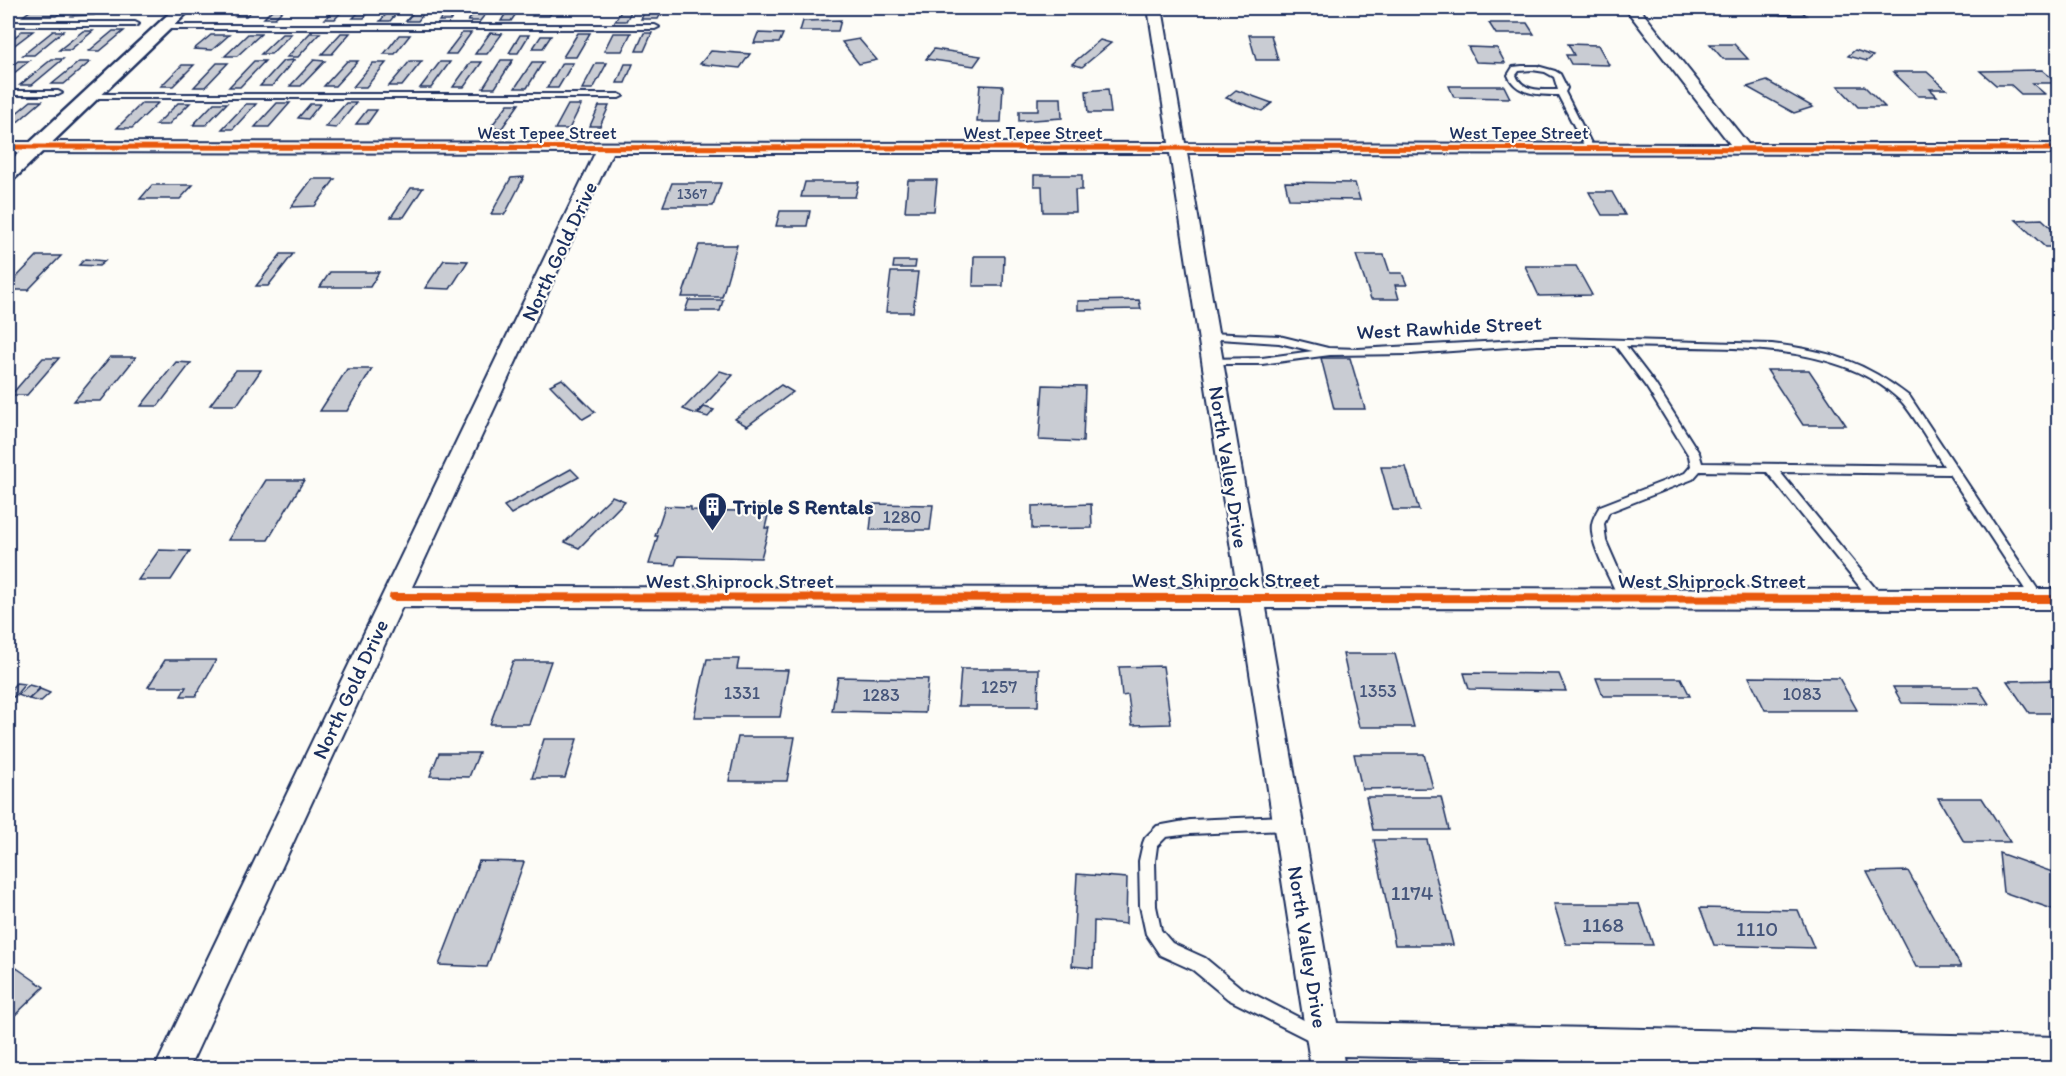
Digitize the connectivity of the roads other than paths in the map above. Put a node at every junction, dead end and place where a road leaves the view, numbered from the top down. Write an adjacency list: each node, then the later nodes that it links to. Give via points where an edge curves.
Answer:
1 (184, 8): 6 (street)
2 (1155, 8): 16 (street, North Valley Drive)
3 (1632, 8): 18 (street)
4 (8, 24): 5 (lane)
5 (135, 24)
6 (164, 27): 7 (lane); 11 (street)
7 (656, 27)
8 (1561, 92): 8 (lane, via 1561,82 1550,72 1526,67 1516,69 1512,75 1518,85 1531,91); 17 (lane)
9 (8, 93): 10 (lane)
10 (58, 93)
11 (93, 96): 12 (lane); 14 (street)
12 (619, 96)
13 (8, 147): 14 (street, West Tepee Street)
14 (38, 147): 15 (street, West Tepee Street); 20 (street)
15 (606, 148): 16 (street, West Tepee Street); 28 (street, North Gold Drive)
16 (1178, 148): 17 (street, West Tepee Street); 21 (street, North Valley Drive)
17 (1590, 148): 18 (street, West Tepee Street)
18 (1743, 149): 19 (street, West Tepee Street)
19 (2058, 149)
20 (8, 174)
21 (1208, 336): 23 (lane, West Rawhide Street, via 1278,339); 24 (street, North Valley Drive)
22 (1619, 344): 23 (lane, West Rawhide Street, via 1539,342); 25 (lane, via 1651,386 1695,456); 27 (lane, West Rawhide Street, via 1783,347 1824,355 1890,385 1906,400)
23 (1330, 352): 24 (lane, via 1262,361)
24 (1211, 361): 29 (street, North Valley Drive)
25 (1697, 467): 26 (lane); 30 (lane, via 1689,476 1604,509 1598,524 1600,541)
26 (1770, 468): 27 (lane); 31 (lane)
27 (1954, 470): 32 (lane, West Rawhide Street)
28 (393, 597): 29 (street, West Shiprock Street); 36 (street, North Gold Drive)
29 (1250, 597): 30 (street, West Shiprock Street); 33 (street, North Valley Drive)
30 (1625, 598): 31 (street, West Shiprock Street)
31 (1876, 598): 32 (street, West Shiprock Street)
32 (2048, 598)
33 (1287, 823): 34 (street, North Valley Drive); 34 (lane, via 1162,831 1150,843 1148,906 1154,933 1166,949 1199,964 1234,993)
34 (1325, 1054): 35 (street)
35 (2058, 1054)
36 (172, 1068)

